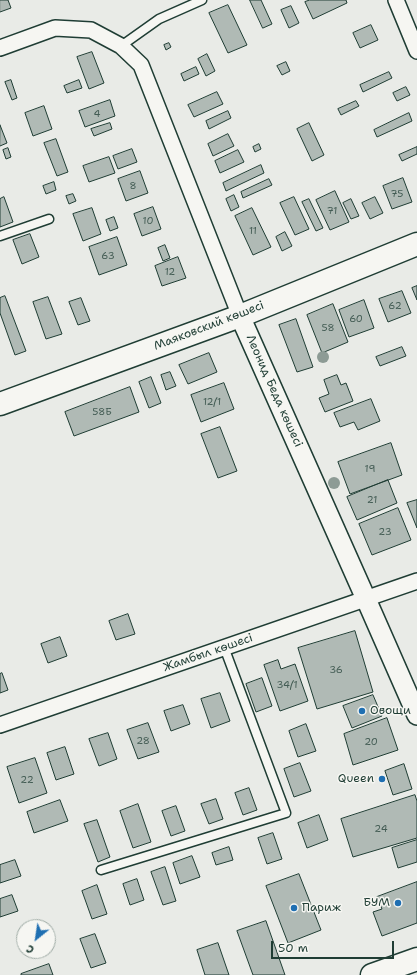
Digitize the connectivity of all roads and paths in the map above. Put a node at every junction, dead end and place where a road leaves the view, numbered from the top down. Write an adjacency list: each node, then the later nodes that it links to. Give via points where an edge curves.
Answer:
1 (202, 0): 3 (lane, via 159,20)
2 (396, 0): 5 (street)
3 (121, 46): 4 (street, Леонид Беда көшесі, via 91,30 55,28); 9 (street, Леонид Беда көшесі, via 141,65)
4 (0, 48)
5 (417, 51)
6 (48, 219): 7 (lane)
7 (0, 236)
8 (417, 244): 9 (main road, Маяковский көшесі)
9 (240, 316): 10 (main road, Маяковский көшесі); 12 (street, Леонид Беда көшесі)
10 (0, 404)
11 (417, 581): 12 (street, Жамбыл көшесі)
12 (366, 599): 13 (street, Жамбыл көшесі); 14 (street, Леонид Беда көшесі)
13 (224, 647): 15 (street, Жамбыл көшесі); 16 (lane, via 286,813)
14 (417, 715)
15 (0, 725)
16 (101, 870)
17 (417, 959): 18 (main road)
18 (372, 975)

